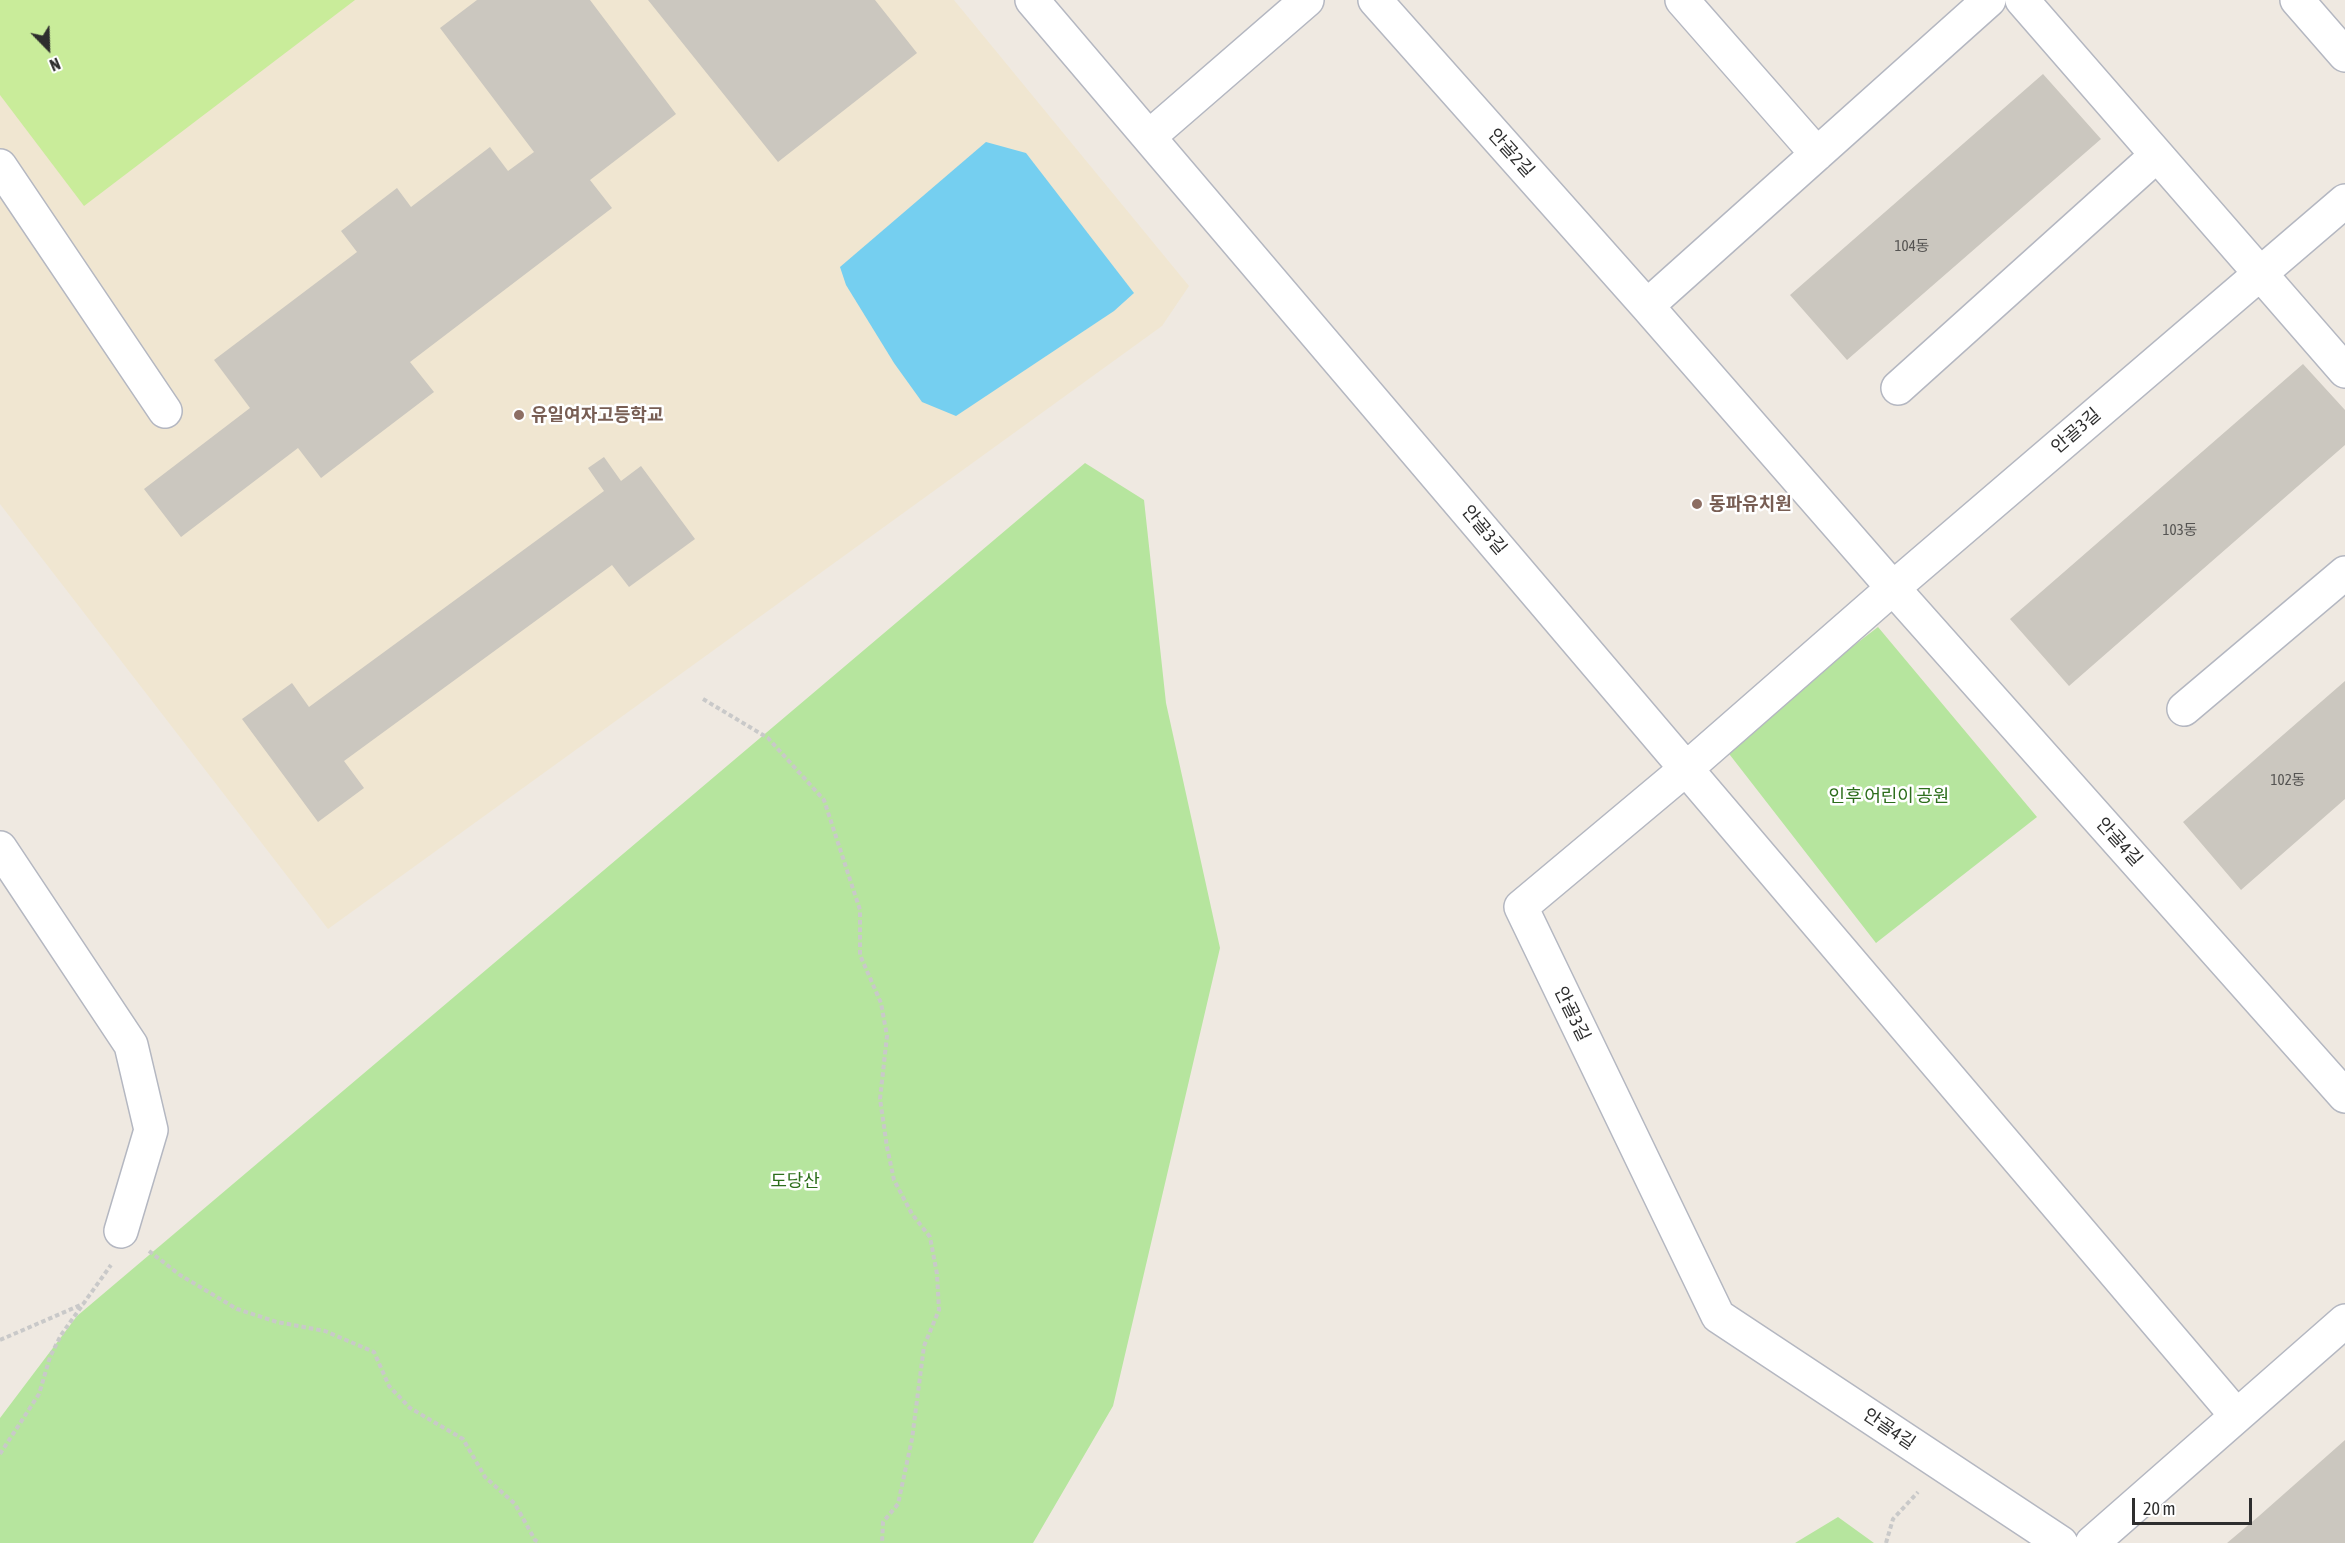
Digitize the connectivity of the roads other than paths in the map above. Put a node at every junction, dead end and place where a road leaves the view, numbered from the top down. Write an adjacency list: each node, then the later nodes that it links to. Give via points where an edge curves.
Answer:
1 (1032, 0): 9 (street)
2 (1307, 0): 9 (street)
3 (1376, 0): 15 (street, 안골2길)
4 (1682, 0): 10 (street)
5 (1989, 0): 10 (street)
6 (2022, 0): 11 (street)
7 (2298, 0): 8 (street)
8 (2345, 55)
9 (1150, 136): 22 (street, 안골3길)
10 (1816, 154): 15 (street)
11 (2157, 155): 14 (street); 17 (street)
12 (0, 166): 18 (street)
13 (2345, 201): 14 (street, 안골3길)
14 (2260, 274): 16 (street); 20 (street, 안골3길)
15 (1647, 306): 20 (street)
16 (2345, 371)
17 (1898, 388)
18 (165, 411)
19 (2345, 573): 21 (street)
20 (1893, 588): 22 (street, 안골3길); 24 (street, 안골4길)
21 (2184, 709)
22 (1687, 768): 26 (street, 안골3길, via 1521,907); 28 (street, 안골3길)
23 (0, 848): 25 (street, via 131,1045 151,1130)
24 (2345, 1096)
25 (121, 1231)
26 (1718, 1316): 29 (street, 안골4길)
27 (2345, 1321): 28 (street)
28 (2236, 1415): 30 (street)
29 (2061, 1543)
30 (2092, 1543)

